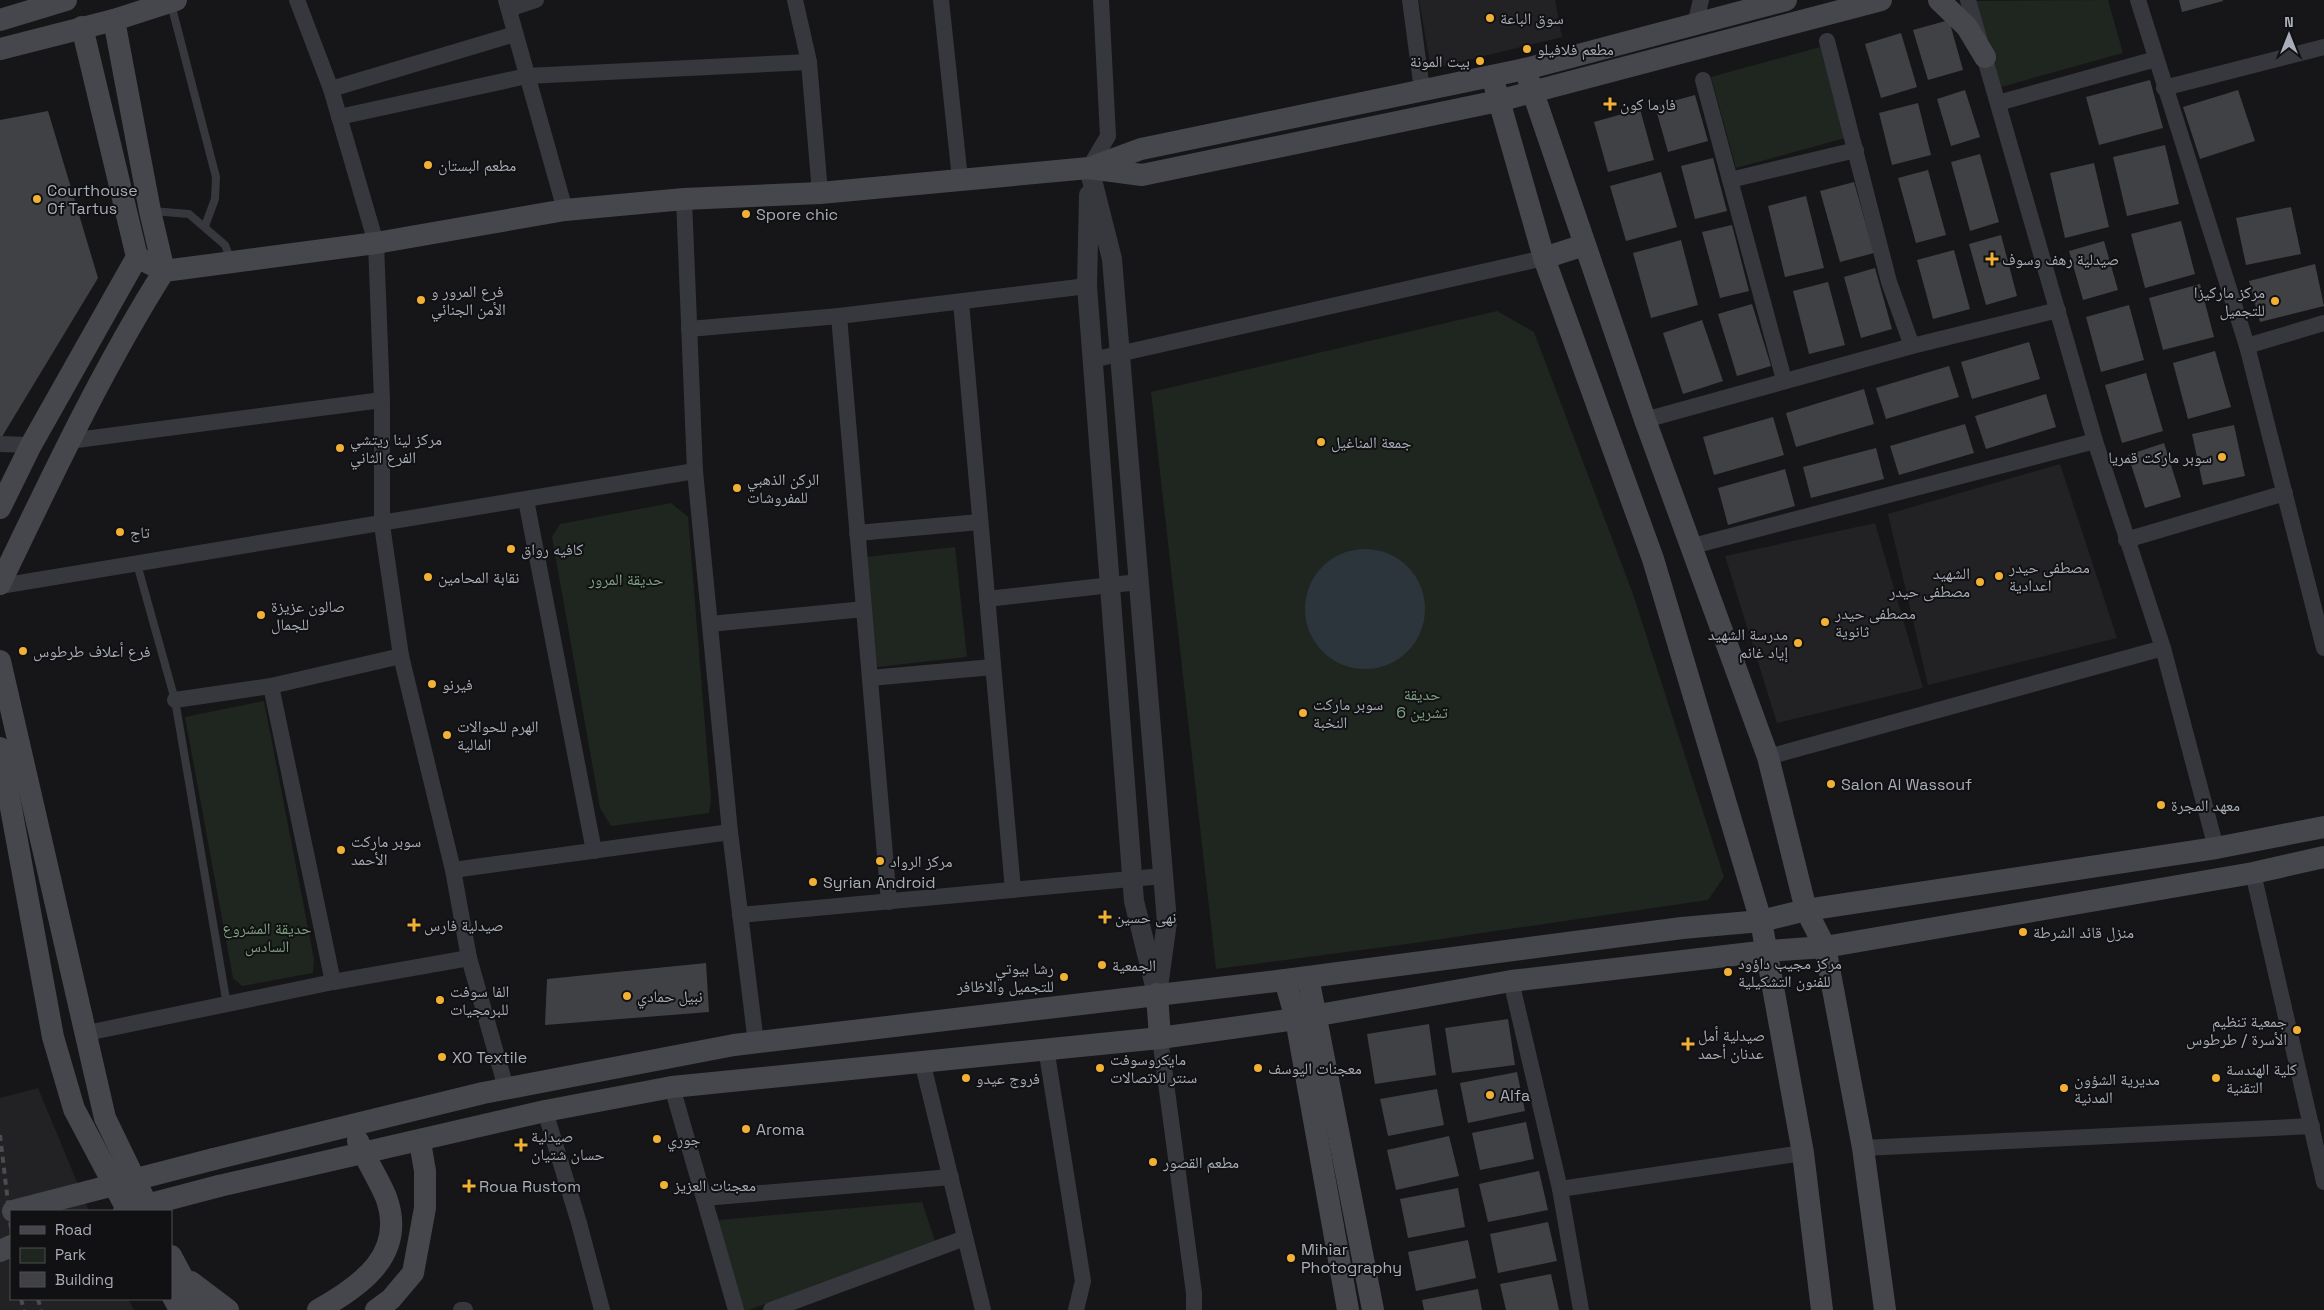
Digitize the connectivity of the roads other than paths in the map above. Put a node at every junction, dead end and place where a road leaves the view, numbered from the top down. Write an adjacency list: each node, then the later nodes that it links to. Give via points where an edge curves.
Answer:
1 (66, 0): 16 (main road)
2 (297, 0): 32 (street)
3 (536, 0): 15 (street)
4 (795, 0): 26 (street)
5 (941, 0): 40 (street)
6 (1101, 0): 39 (street, via 1108,136)
7 (1410, 0): 33 (street)
8 (1701, 0): 18 (street)
9 (1786, 0): 18 (main road)
10 (1880, 0): 34 (main road)
11 (1939, 0): 24 (main road, via 1967,27)
12 (1968, 0): 24 (street)
13 (2138, 0): 25 (street)
14 (173, 1): 17 (main road); 46 (lane, via 216,176 215,199)
15 (507, 5): 20 (street)
16 (0, 20)
17 (114, 20): 19 (main road); 45 (main road)
18 (1695, 24): 27 (main road)
19 (82, 27): 23 (main road); 49 (main road)
20 (515, 34): 28 (street); 32 (street)
21 (1827, 41): 38 (street)
22 (2324, 47): 31 (street)
23 (0, 49)
24 (1985, 58): 36 (street)
25 (2156, 59): 31 (street); 36 (street)
26 (809, 62): 28 (street); 42 (street)
27 (1525, 69): 29 (main road); 34 (main road)
28 (527, 76): 37 (street); 44 (street)
29 (1492, 76): 33 (main road); 35 (main road)
30 (1703, 80): 41 (street)
31 (2164, 88): 60 (street)
32 (331, 89): 37 (street)
33 (1422, 90): 39 (main road, via 1140,149)
34 (1533, 93): 35 (main road); 48 (main road)
35 (1498, 101): 39 (main road, via 1142,175); 50 (main road)
36 (1998, 103): 55 (street)
37 (339, 117): 47 (street)
38 (1856, 150): 41 (street); 59 (street, via 1889,282)
39 (1090, 168): 40 (main road); 53 (street); 61 (street, via 1112,259)
40 (960, 179): 42 (main road)
41 (1730, 180): 63 (street)
42 (820, 193): 43 (main road)
43 (684, 199): 44 (main road); 58 (street)
44 (564, 210): 47 (main road)
45 (150, 211): 46 (lane, via 190,214); 52 (main road)
46 (205, 226): 51 (lane, via 225,245)
47 (376, 243): 51 (main road); 64 (street)
48 (1584, 245): 50 (main road); 65 (main road)
49 (137, 257): 52 (main road); 69 (main road)
50 (1544, 258): 61 (street); 79 (main road)
51 (232, 262): 52 (main road)
52 (164, 271): 66 (main road)
53 (1087, 286): 54 (street); 62 (street)
54 (961, 302): 56 (street); 74 (street)
55 (2058, 310): 59 (street); 67 (street)
56 (839, 316): 58 (street); 76 (street)
57 (2324, 323): 60 (street)
58 (689, 329): 70 (street)
59 (1912, 346): 63 (street)
60 (2247, 346): 71 (street)
61 (1119, 354): 62 (street); 81 (street)
62 (1092, 360): 83 (street)
63 (1784, 380): 65 (street)
64 (382, 400): 66 (street); 75 (street)
65 (1645, 420): 78 (main road)
66 (69, 441): 82 (main road)
67 (2095, 441): 77 (street); 78 (street)
68 (0, 444): 69 (street)
69 (32, 445): 73 (main road)
70 (695, 471): 72 (street); 86 (street)
71 (2285, 493): 77 (street); 88 (street)
72 (526, 500): 75 (street); 100 (street)
73 (0, 508)
74 (980, 522): 76 (street); 84 (street)
75 (382, 525): 80 (street); 89 (street)
76 (857, 533): 85 (street)
77 (2126, 540): 87 (street)
78 (1690, 547): 79 (main road); 96 (main road)
79 (1653, 559): 110 (main road)
80 (137, 564): 82 (street); 94 (lane)
81 (1138, 582): 83 (street); 104 (street)
82 (0, 585)
83 (1110, 586): 84 (street); 105 (street)
84 (987, 599): 91 (street)
85 (864, 609): 86 (street); 92 (street)
86 (710, 624): 98 (street)
87 (2163, 648): 96 (street); 99 (street)
88 (2324, 648)
89 (401, 656): 93 (street); 102 (street)
90 (0, 661): 121 (main road)
91 (994, 667): 92 (street); 106 (street)
92 (870, 678): 107 (street)
93 (271, 686): 94 (street); 117 (street)
94 (175, 700): 119 (lane)
95 (0, 748): 140 (main road, via 53,1037 74,1109)
96 (1768, 757): 108 (main road)
97 (2324, 827): 99 (main road)
98 (730, 832): 100 (street); 109 (street)
99 (2216, 848): 108 (main road)
100 (594, 851): 102 (street)
101 (2324, 857): 103 (main road)
102 (453, 870): 113 (street)
103 (2253, 873): 111 (main road); 130 (street)
104 (1163, 876): 105 (street); 118 (street, via 1166,922)
105 (1132, 879): 106 (street); 118 (street, via 1134,901)
106 (1014, 890): 107 (street)
107 (889, 902): 109 (street)
108 (1806, 910): 110 (main road); 111 (main road)
109 (740, 916): 123 (street)
110 (1761, 921): 112 (main road); 114 (main road, via 1682,928)
111 (1825, 947): 112 (main road); 132 (main road)
112 (1768, 951): 116 (main road); 133 (main road)
113 (469, 958): 117 (street); 127 (street)
114 (1308, 977): 115 (main road); 120 (main road)
115 (1285, 980): 118 (main road); 120 (main road)
116 (1511, 981): 120 (main road); 137 (street)
117 (333, 982): 119 (street)
118 (1157, 994): 122 (main road); 123 (main road)
119 (227, 1005): 121 (street)
120 (1306, 1017): 122 (main road); 157 (main road); 158 (main road)
121 (87, 1033): 142 (main road, via 105,1118)
122 (1160, 1038): 124 (main road); 156 (street)
123 (756, 1043): 127 (main road)
124 (1046, 1048): 125 (main road); 155 (street, via 1083,1281)
125 (922, 1061): 126 (main road); 135 (street)
126 (672, 1087): 128 (main road); 138 (street)
127 (506, 1088): 129 (main road)
128 (545, 1111): 131 (main road); 151 (street)
129 (350, 1124): 134 (main road); 139 (main road, bridge)
130 (2312, 1126): 132 (street); 136 (street)
131 (420, 1142): 134 (main road); 150 (main road, via 425,1171 425,1208 413,1273 391,1299)
132 (1862, 1148): 161 (main road)
133 (1803, 1153): 137 (street); 160 (main road)
134 (363, 1154): 141 (main road, bridge); 149 (main road, via 386,1197 391,1226 386,1250 372,1272 352,1291)
135 (950, 1177): 138 (street); 143 (street)
136 (2324, 1182)
137 (1560, 1189): 159 (street)
138 (704, 1198): 152 (street)
139 (20, 1210)
140 (127, 1210)
141 (128, 1210)
142 (150, 1210)
143 (965, 1238): 153 (street); 154 (street)
144 (175, 1264): 147 (main road); 148 (main road, via 214,1302)
145 (172, 1295): 146 (main road)
146 (180, 1310)
147 (200, 1310)
148 (228, 1310)
149 (318, 1310)
150 (376, 1310)
151 (602, 1310)
152 (736, 1310)
153 (771, 1310)
154 (983, 1310)
155 (1076, 1310)
156 (1194, 1310)
157 (1348, 1310)
158 (1373, 1310)
159 (1581, 1310)
160 (1822, 1310)
161 (1885, 1310)

